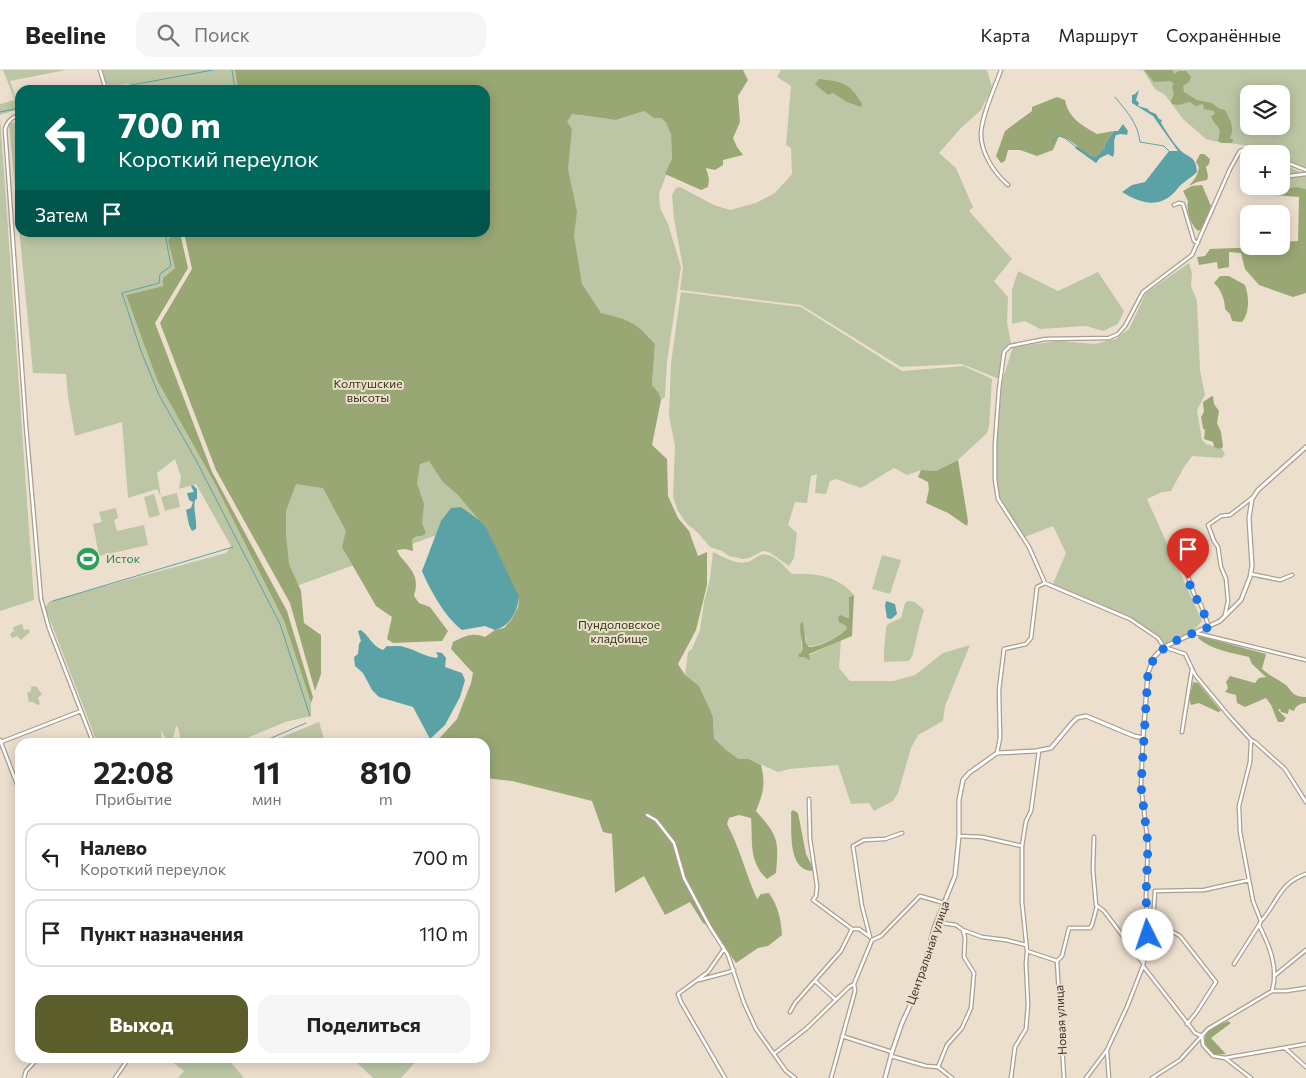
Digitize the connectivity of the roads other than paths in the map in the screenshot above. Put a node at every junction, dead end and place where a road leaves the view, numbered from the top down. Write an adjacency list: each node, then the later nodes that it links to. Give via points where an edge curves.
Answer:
1 (100, 70): 3 (street)
2 (1001, 70): 10 (street, via 981,133 990,163)
3 (104, 85)
4 (15, 116): 25 (street, via 5,129 41,600)
5 (1240, 151): 12 (street)
6 (1290, 164): 7 (street)
7 (1306, 170)
8 (1306, 174): 9 (street)
9 (1290, 176)
10 (1008, 185)
11 (1174, 205): 12 (street, via 1183,204 1194,241)
12 (1198, 243): 18 (street, via 1188,259 1143,292 1118,334 1109,338 1045,339 1010,346 1004,352 994,454 998,499 1029,547)
13 (1306, 447): 14 (street)
14 (1255, 494): 16 (street, via 1249,518); 19 (street, via 1230,515 1221,516 1208,525 1218,547 1226,579 1228,601)
15 (1186, 571): 20 (street)
16 (1251, 574): 17 (street, via 1280,580); 19 (street, via 1244,594)
17 (1292, 575)
18 (1045, 583): 22 (street, via 1130,619 1158,638); 32 (street, via 1037,587 1035,594 1031,638 1026,644 1004,649)
19 (1225, 616): 20 (street)
20 (1209, 627): 21 (street)
21 (1194, 633): 22 (street); 23 (street)
22 (1164, 647): 24 (street, via 1185,654); 28 (street, via 1154,657 1148,673)
23 (1306, 660)
24 (1192, 667): 26 (street); 29 (street, via 1195,675)
25 (81, 711): 27 (street); 30 (street)
26 (1182, 732)
27 (91, 738)
28 (1143, 738): 31 (street, via 1082,716 1051,748); 51 (street, via 1141,786 1148,844)
29 (1251, 740): 35 (street, via 1285,769); 42 (street, via 1250,762 1240,806 1240,841)
30 (0, 741): 33 (street)
31 (1038, 751): 32 (street); 40 (street, via 1031,811)
32 (997, 752): 38 (street, Центральная улица, via 963,780 958,800)
33 (15, 779)
34 (809, 799): 48 (street, via 810,839 817,886 813,900)
35 (1306, 802)
36 (647, 815): 54 (street, via 656,820 674,843 690,891)
37 (902, 832): 52 (street, via 885,839 864,840 853,846 862,906)
38 (959, 836): 40 (street); 43 (street, Центральная улица, via 955,876)
39 (1094, 837): 44 (street)
40 (1022, 846): 53 (street)
41 (1306, 874): 45 (street, via 1286,885)
42 (1249, 880): 45 (street); 50 (street, via 1204,890 1155,891)
43 (944, 904): 46 (street, Центральная улица); 52 (street, via 920,896 881,936)
44 (1096, 906): 57 (street, via 1090,928 1069,928 1062,956); 59 (street, via 1104,911)
45 (1261, 921): 47 (street)
46 (936, 922): 49 (street, via 956,925); 76 (street, Центральная улица, via 920,984)
47 (1259, 925): 58 (street); 61 (street, via 1270,947)
48 (852, 929): 52 (street, via 859,929); 63 (street, via 841,951)
49 (963, 930): 53 (street); 80 (street, via 964,956 974,973 971,1008 962,1028 947,1045)
50 (1150, 930): 51 (street); 69 (street, via 1173,932 1180,936 1216,982)
51 (1148, 935): 59 (street)
52 (871, 939): 64 (street)
53 (1026, 945): 56 (street)
54 (724, 949): 60 (street); 62 (street)
55 (1306, 950): 61 (street)
56 (1027, 951): 57 (street); 89 (street, via 1026,1029 1014,1047)
57 (1057, 961): 90 (street, Новая улица)
58 (1234, 964)
59 (1143, 965): 69 (street); 74 (street)
60 (734, 970): 62 (street); 75 (street, via 750,1018)
61 (1274, 976): 66 (street)
62 (699, 980): 84 (street, via 678,994 680,1002)
63 (814, 980): 67 (street); 68 (street)
64 (854, 984): 67 (street); 70 (street, via 855,991)
65 (1306, 988): 66 (street)
66 (1272, 991): 71 (street)
67 (836, 1000): 75 (street)
68 (790, 1012)
69 (1187, 1024): 71 (street)
70 (842, 1036): 76 (street); 86 (street)
71 (1202, 1036): 77 (street, via 1204,1045 1213,1056); 93 (street, via 1180,1060)
72 (1306, 1044): 73 (street)
73 (1284, 1047): 77 (street); 81 (street)
74 (1107, 1050): 91 (street); 92 (street)
75 (775, 1053): 85 (street, via 786,1071)
76 (891, 1054): 80 (street); 87 (street, Центральная улица)
77 (1226, 1058): 94 (street)
78 (33, 1063): 82 (street)
79 (126, 1063): 83 (street)
80 (938, 1067): 88 (street)
81 (1306, 1067)
82 (24, 1078)
83 (115, 1078)
84 (726, 1078)
85 (795, 1078)
86 (831, 1078)
87 (885, 1078)
88 (952, 1078)
89 (1011, 1078)
90 (1064, 1078)
91 (1086, 1078)
92 (1109, 1078)
93 (1152, 1078)
94 (1251, 1078)

